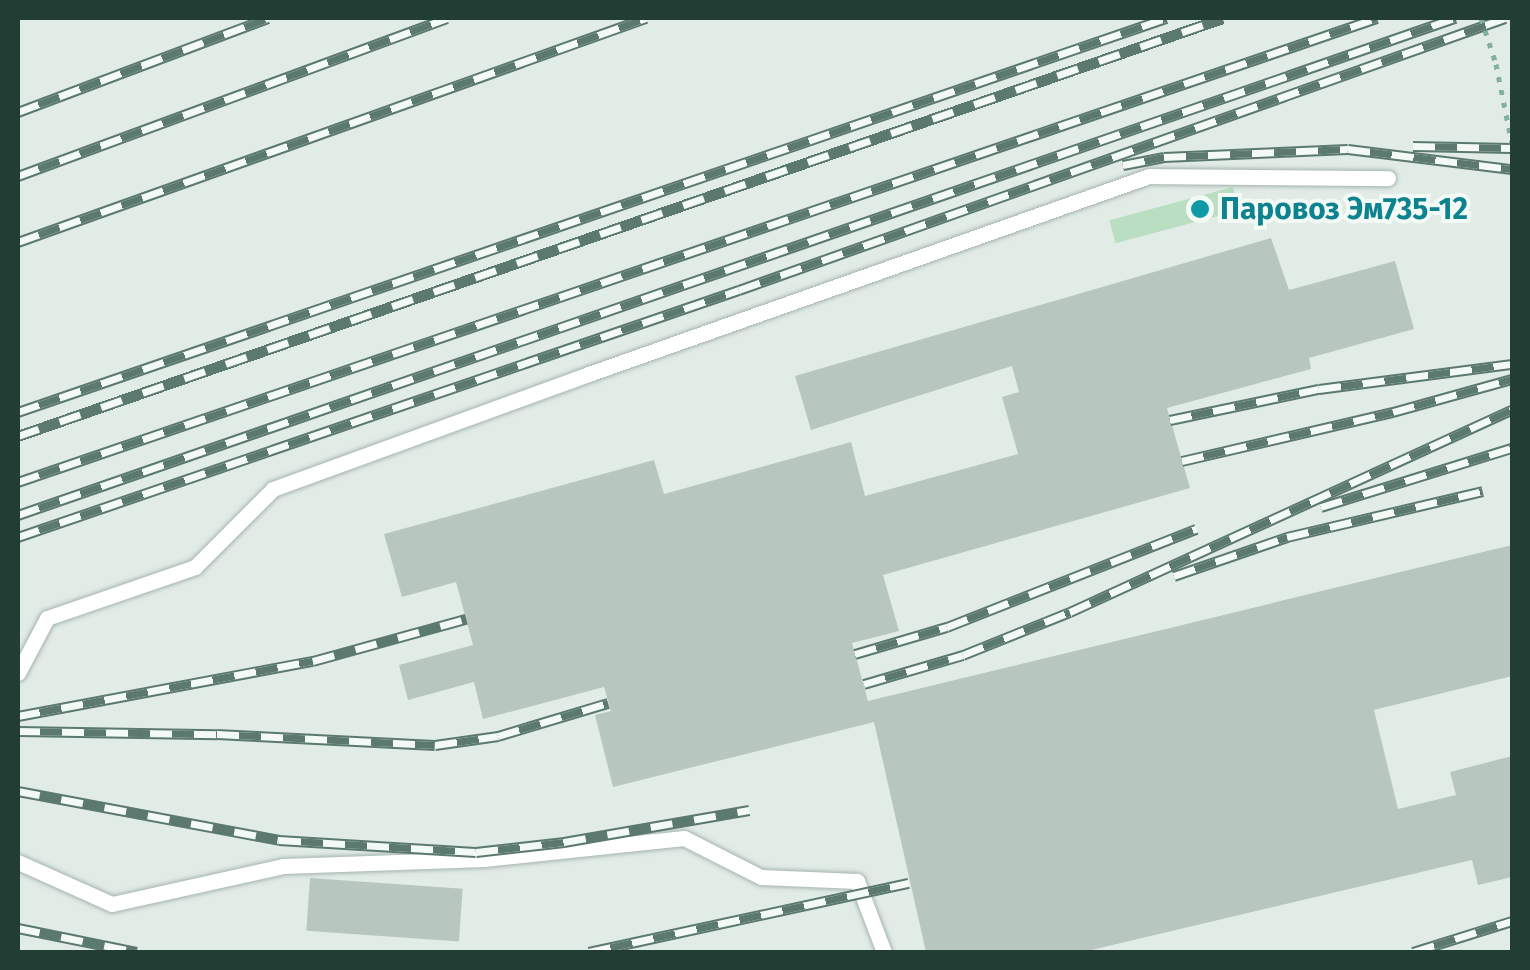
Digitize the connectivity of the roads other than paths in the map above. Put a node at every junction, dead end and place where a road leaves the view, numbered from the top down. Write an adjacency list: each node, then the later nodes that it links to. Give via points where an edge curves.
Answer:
1 (1388, 178): 2 (lane, via 1149,176 583,376 272,489 195,567 47,618)
2 (18, 673)
3 (18, 862): 4 (lane, via 112,904 283,866 484,859 684,838 761,877 857,881)
4 (884, 952)

